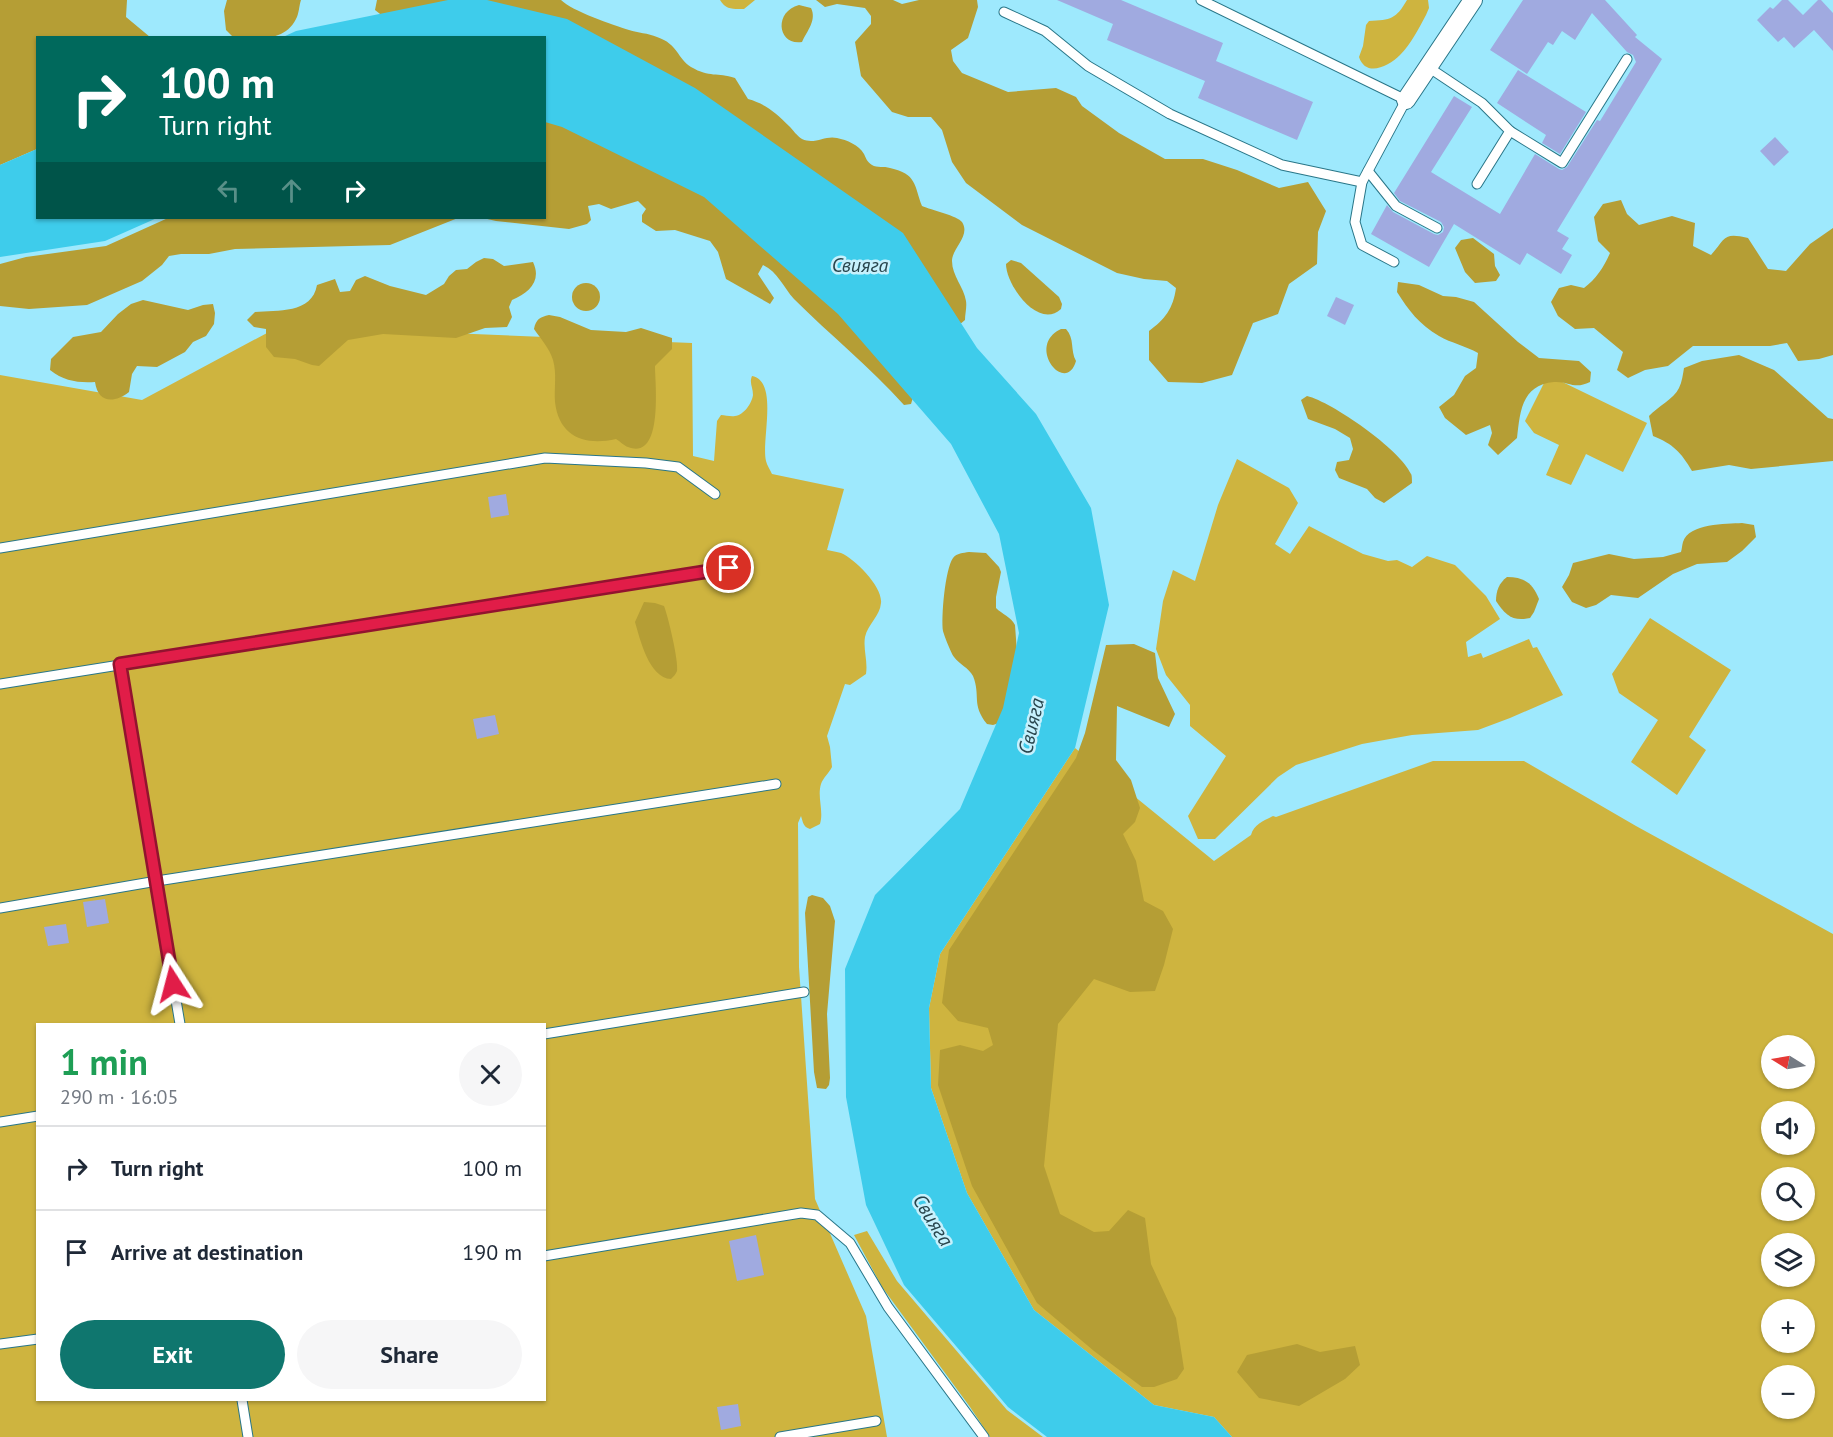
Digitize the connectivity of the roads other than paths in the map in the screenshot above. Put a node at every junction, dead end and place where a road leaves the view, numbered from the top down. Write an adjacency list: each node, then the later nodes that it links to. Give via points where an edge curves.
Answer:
1 (1201, 0): 6 (lane)
2 (1473, 0): 5 (street)
3 (1005, 12): 9 (lane, via 1045,31 1088,66 1170,114 1282,165)
4 (1627, 59): 7 (lane, via 1562,163)
5 (1428, 67): 6 (street); 7 (lane, via 1482,103)
6 (1406, 100): 8 (lane)
7 (1510, 131): 10 (lane)
8 (1368, 171): 9 (lane); 11 (lane, via 1396,206)
9 (1362, 182): 12 (lane, via 1354,222 1362,245)
10 (1477, 184)
11 (1437, 228)
12 (1394, 262)
13 (715, 494): 14 (lane, via 678,467 545,458)
14 (0, 548)
15 (729, 568): 16 (lane)
16 (120, 664): 17 (lane); 19 (lane)
17 (0, 684)
18 (776, 784): 19 (lane)
19 (156, 881): 20 (lane); 22 (lane)
20 (0, 908)
21 (804, 992): 23 (lane)
22 (180, 1023)
23 (546, 1035)
24 (36, 1116): 25 (lane)
25 (0, 1122)
26 (546, 1256): 33 (lane, via 801,1213 817,1215 850,1243 888,1307)
27 (36, 1339): 28 (lane)
28 (0, 1344)
29 (242, 1401): 31 (lane)
30 (876, 1421): 32 (lane)
31 (248, 1437)
32 (780, 1437)
33 (984, 1437)

